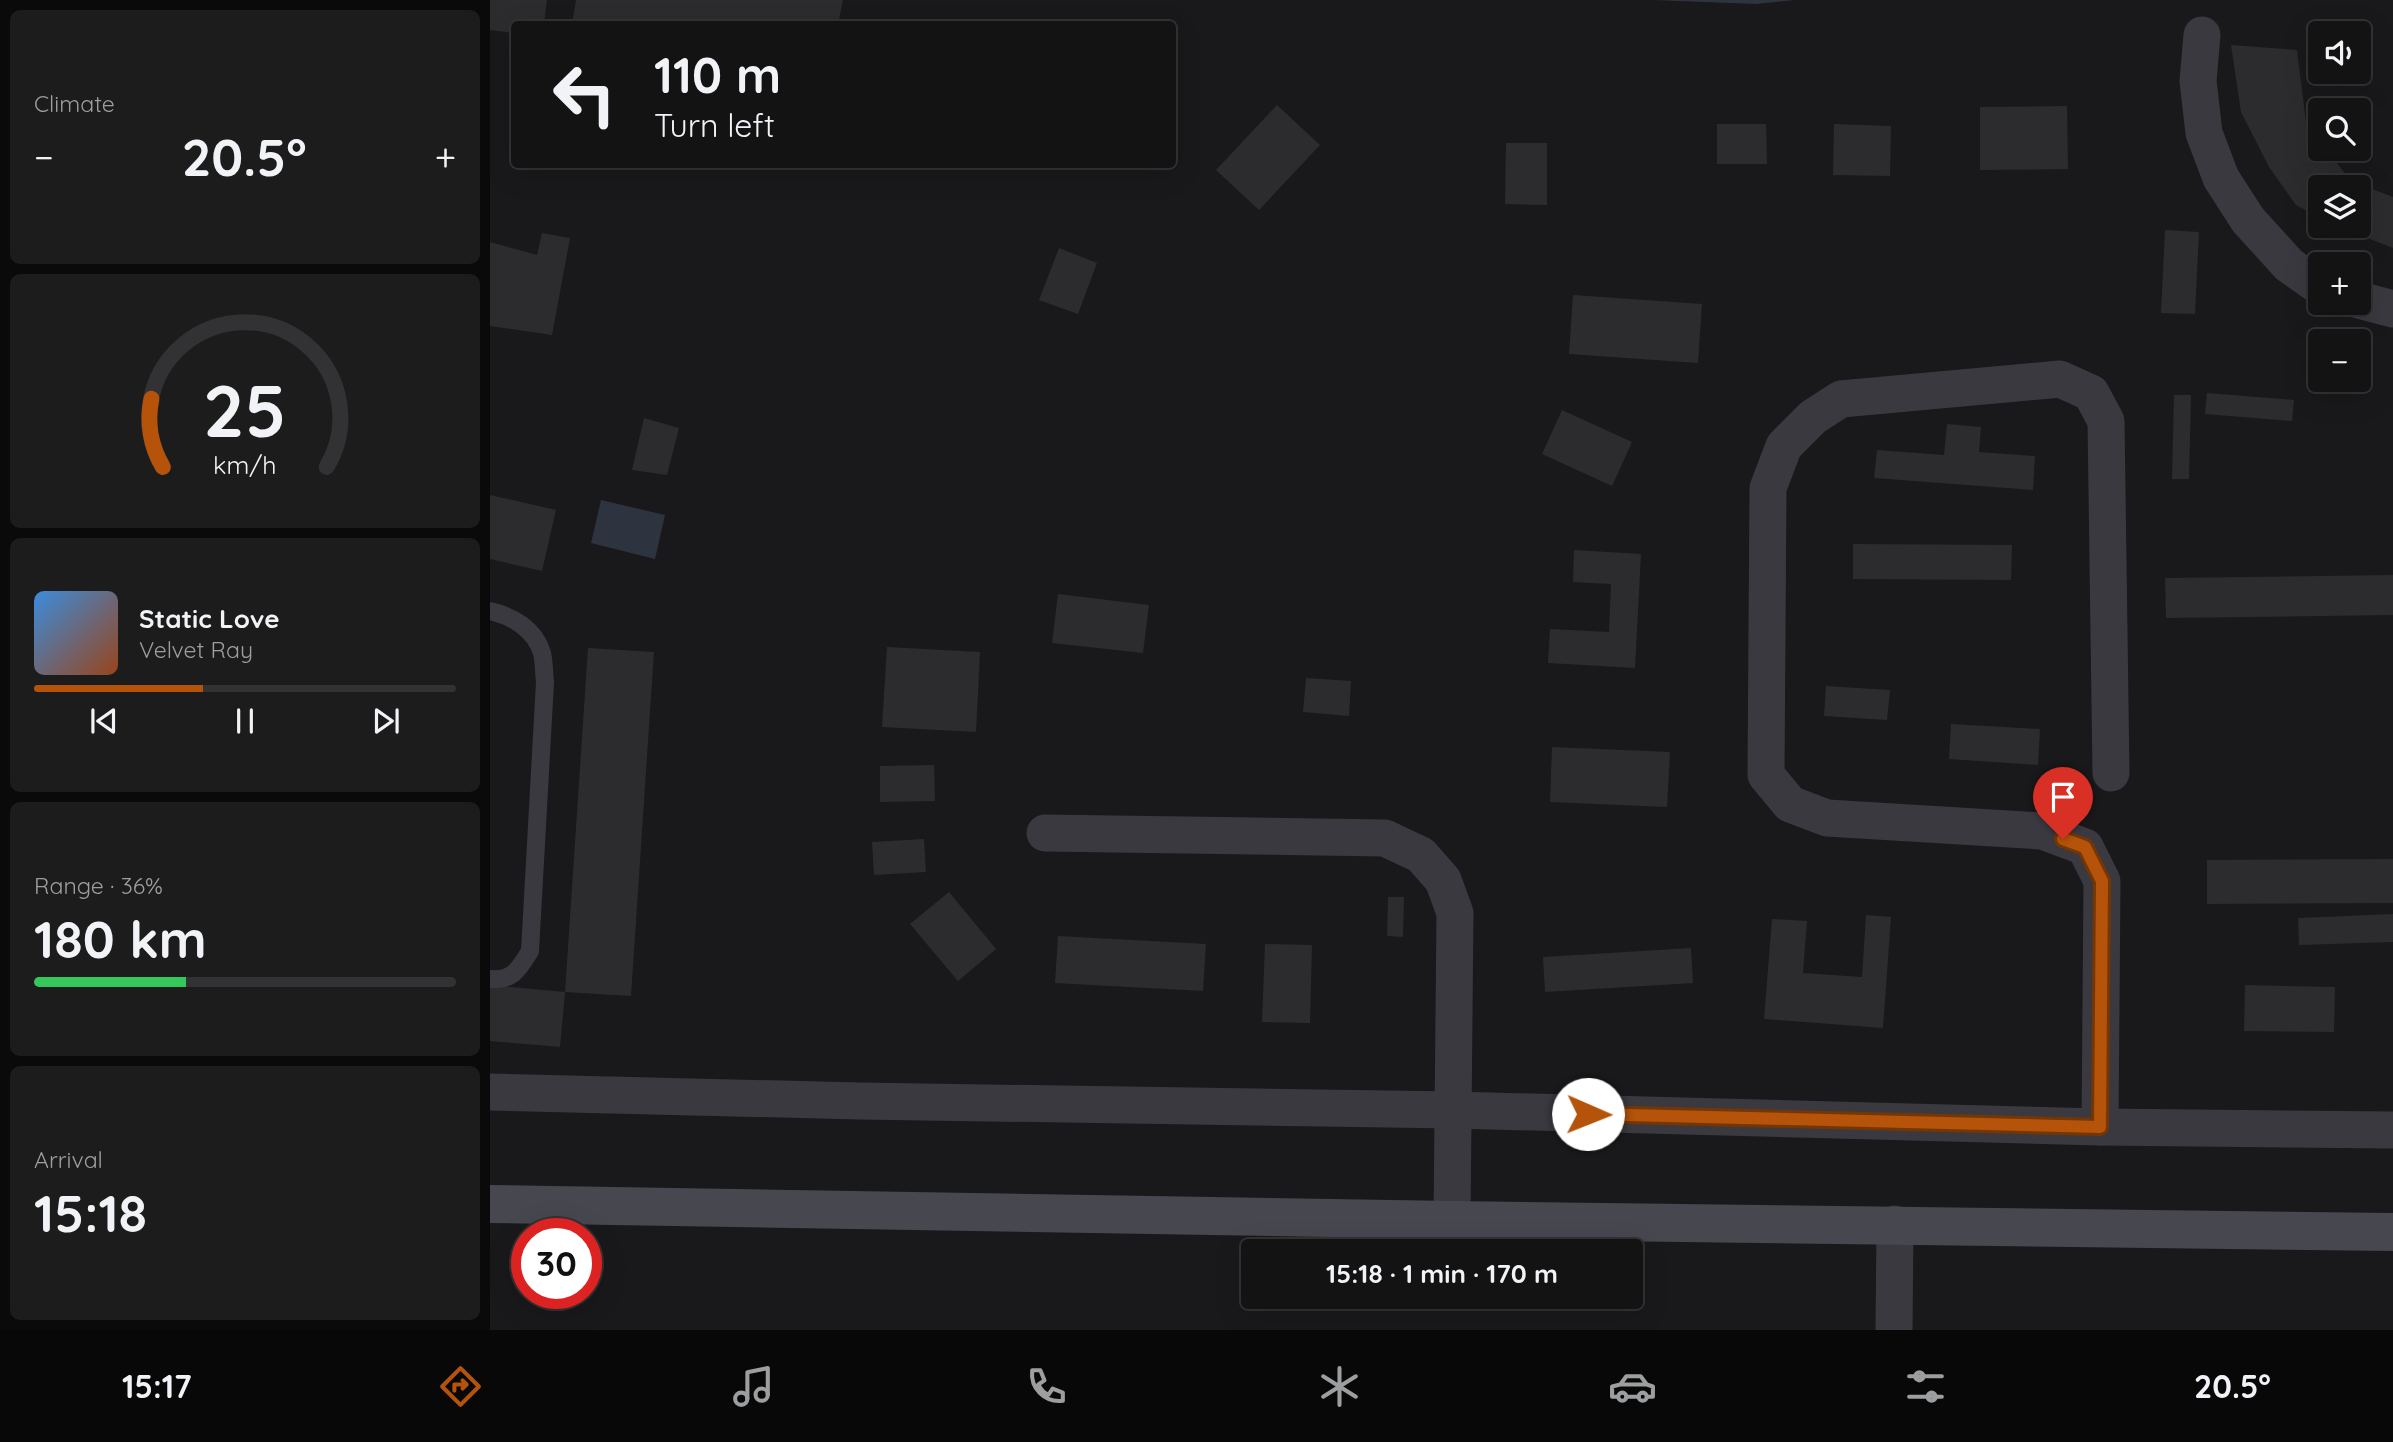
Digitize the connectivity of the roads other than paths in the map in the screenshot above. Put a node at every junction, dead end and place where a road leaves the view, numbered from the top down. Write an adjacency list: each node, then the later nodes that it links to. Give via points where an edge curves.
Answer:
1 (2203, 35): 2 (street, via 2198,81 2204,133 2221,178 2248,219 2289,265)
2 (2308, 278)
3 (2371, 303): 4 (street)
4 (2393, 309)
5 (490, 611): 8 (lane, via 507,615 529,631 542,652 545,682 530,951 508,978)
6 (2111, 773): 11 (street, via 2106,421 2091,393 2060,379 1841,399 1813,417 1784,446 1768,488 1766,775 1790,804 1827,818 2042,831 2085,847 2102,881)
7 (1045, 833): 10 (street, via 1385,838 1421,855 1443,880 1455,913)
8 (490, 979)
9 (490, 1092): 10 (street)
10 (1454, 1110): 11 (street); 14 (street)
11 (2100, 1127): 12 (street)
12 (2393, 1130)
13 (490, 1204): 14 (street)
14 (1452, 1220): 15 (street)
15 (1895, 1224): 16 (street); 17 (street)
16 (2393, 1233)
17 (1894, 1330)

